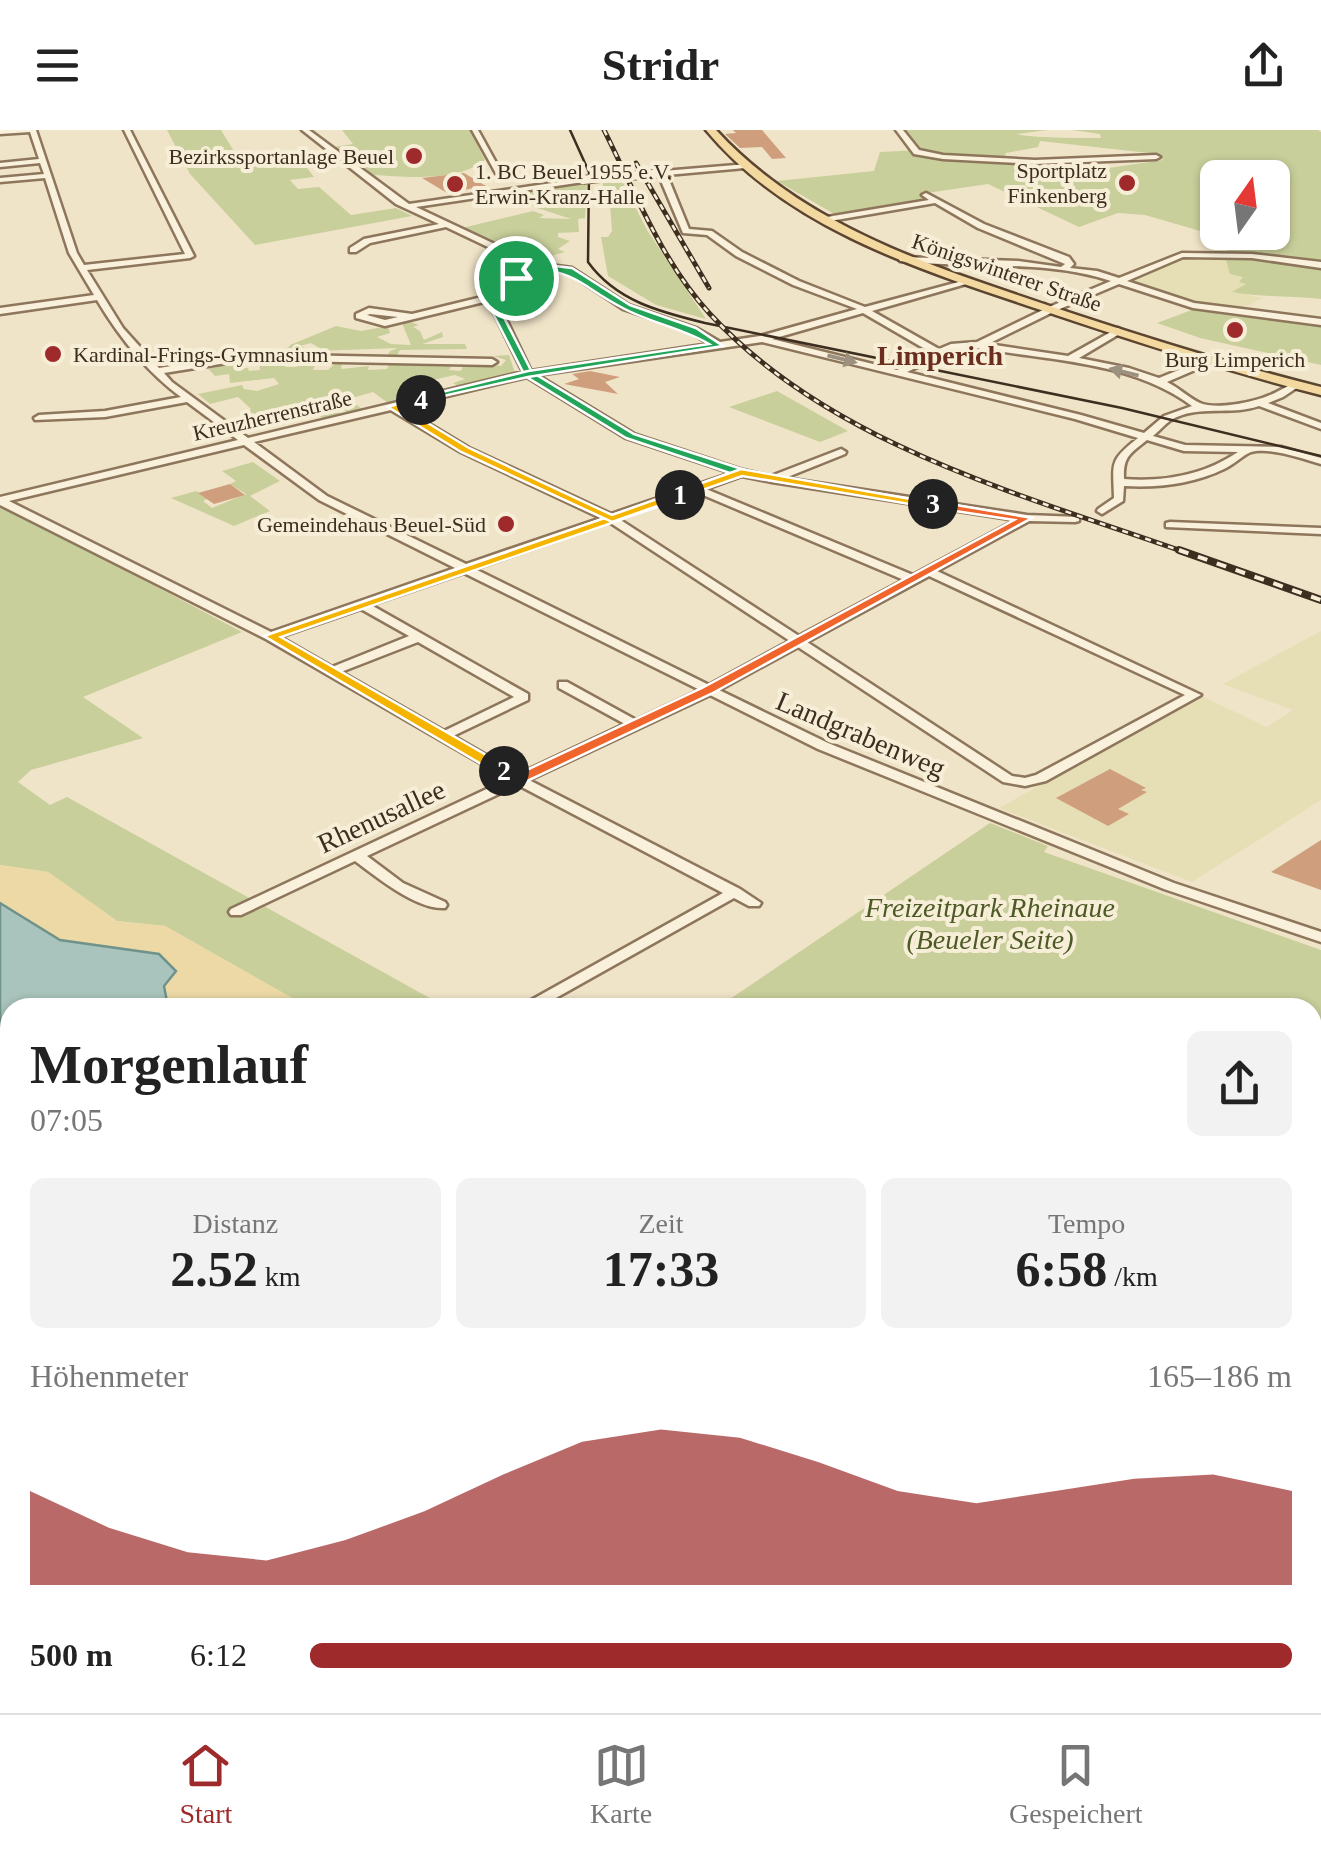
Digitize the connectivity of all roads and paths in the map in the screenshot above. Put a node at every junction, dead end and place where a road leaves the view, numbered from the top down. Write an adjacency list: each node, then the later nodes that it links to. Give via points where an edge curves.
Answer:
1 (33, 130): 7 (street); 9 (street, Landgrabenweg)
2 (128, 130): 25 (street, via 190,256)
3 (305, 130): 18 (street)
4 (475, 130): 14 (street)
5 (711, 130): 11 (main road, Königswinterer Straße)
6 (899, 130): 8 (street, via 918,152 943,157)
7 (0, 132)
8 (1156, 158)
9 (42, 161): 10 (street); 13 (street, Landgrabenweg)
10 (0, 165)
11 (745, 166): 12 (street); 19 (main road, Königswinterer Straße)
12 (658, 173): 18 (street, bridge); 32 (street, via 686,231 709,233 796,283)
13 (46, 176): 15 (street); 25 (street, Landgrabenweg)
14 (502, 176)
15 (0, 180)
16 (926, 195): 17 (street)
17 (935, 202): 19 (street); 26 (street, via 1066,259)
18 (408, 206): 20 (street)
19 (830, 218): 22 (main road, Königswinterer Straße)
20 (444, 224): 21 (street); 23 (street)
21 (353, 250)
22 (903, 259): 26 (street); 28 (main road, Königswinterer Straße)
23 (532, 265): 30 (street, via 492,288); 39 (street, via 569,270 626,307)
24 (1321, 265): 27 (street, via 1189,254)
25 (80, 268): 29 (street, Landgrabenweg)
26 (1064, 269): 27 (street)
27 (1125, 280): 33 (street); 35 (street, via 1193,305)
28 (963, 282): 32 (street, Kreuzherrenstraße); 33 (main road, Königswinterer Straße)
29 (98, 297): 31 (street); 44 (street, Landgrabenweg)
30 (489, 298): 34 (street); 46 (street)
31 (2, 308)
32 (867, 310): 37 (street, Kreuzherrenstraße); 40 (street)
33 (1052, 310): 36 (main road, Königswinterer Straße); 38 (street)
34 (409, 316)
35 (1321, 322)
36 (1118, 332): 41 (street); 48 (main road, Königswinterer Straße)
37 (761, 340): 39 (street, Kreuzherrenstraße); 45 (street, one-way to 45)
38 (979, 345): 40 (street); 41 (street)
39 (718, 346): 46 (street, Kreuzherrenstraße)
40 (937, 352): 45 (street)
41 (1070, 359): 47 (street, one-way to 41)
42 (492, 362): 44 (street, via 245,357)
43 (1199, 365): 47 (street)
44 (156, 371): 50 (street, Landgrabenweg)
45 (898, 373): 56 (street)
46 (528, 374): 52 (street, Kreuzherrenstraße); 61 (street, via 630,436)
47 (1161, 381): 53 (street)
48 (1294, 385): 49 (main road, Königswinterer Straße); 51 (street)
49 (1321, 391)
50 (188, 399): 54 (street); 57 (street, Landgrabenweg)
51 (1260, 403): 53 (street); 55 (street)
52 (394, 407): 57 (street, Kreuzherrenstraße); 68 (street, via 465,450)
53 (1201, 408): 56 (street, via 1171,416)
54 (40, 418)
55 (1321, 426)
56 (1142, 436): 58 (street, via 1184,448); 63 (street, via 1118,464)
57 (244, 442): 65 (street, Kreuzherrenstraße); 72 (street, Landgrabenweg, via 344,510)
58 (1247, 451): 60 (street, via 1281,450); 63 (street, via 1224,466 1162,484)
59 (841, 452): 62 (street)
60 (1321, 461)
61 (741, 473): 62 (street); 64 (street)
62 (772, 479): 67 (street)
63 (1119, 482): 66 (street, via 1118,499)
64 (698, 489): 68 (street); 74 (street)
65 (0, 500): 76 (street)
66 (1102, 512)
67 (1026, 518): 69 (street); 73 (street, Rhenusallee)
68 (612, 519): 72 (street); 78 (street)
69 (1075, 519)
70 (1170, 524): 71 (street)
71 (1321, 531)
72 (466, 570): 75 (street); 81 (street, Landgrabenweg)
73 (930, 572): 74 (street, Rhenusallee); 78 (street, via 1195,695 1026,782 1008,779)
74 (915, 580): 78 (street, Rhenusallee)
75 (361, 604): 76 (street); 77 (street)
76 (270, 636): 79 (street)
77 (416, 638): 79 (street); 83 (street, via 524,697)
78 (800, 643): 81 (street, Rhenusallee)
79 (332, 672): 83 (street)
80 (563, 685): 82 (street)
81 (706, 691): 82 (street, Rhenusallee); 90 (street, Landgrabenweg, via 1030,837)
82 (634, 724): 84 (street, Rhenusallee)
83 (444, 736): 84 (street)
84 (518, 780): 85 (street, Rhenusallee); 86 (street)
85 (356, 855): 88 (street); 89 (street, Rhenusallee)
86 (735, 892): 87 (street); 91 (street)
87 (754, 903)
88 (440, 906)
89 (236, 912)
90 (1321, 937)
91 (543, 998)

